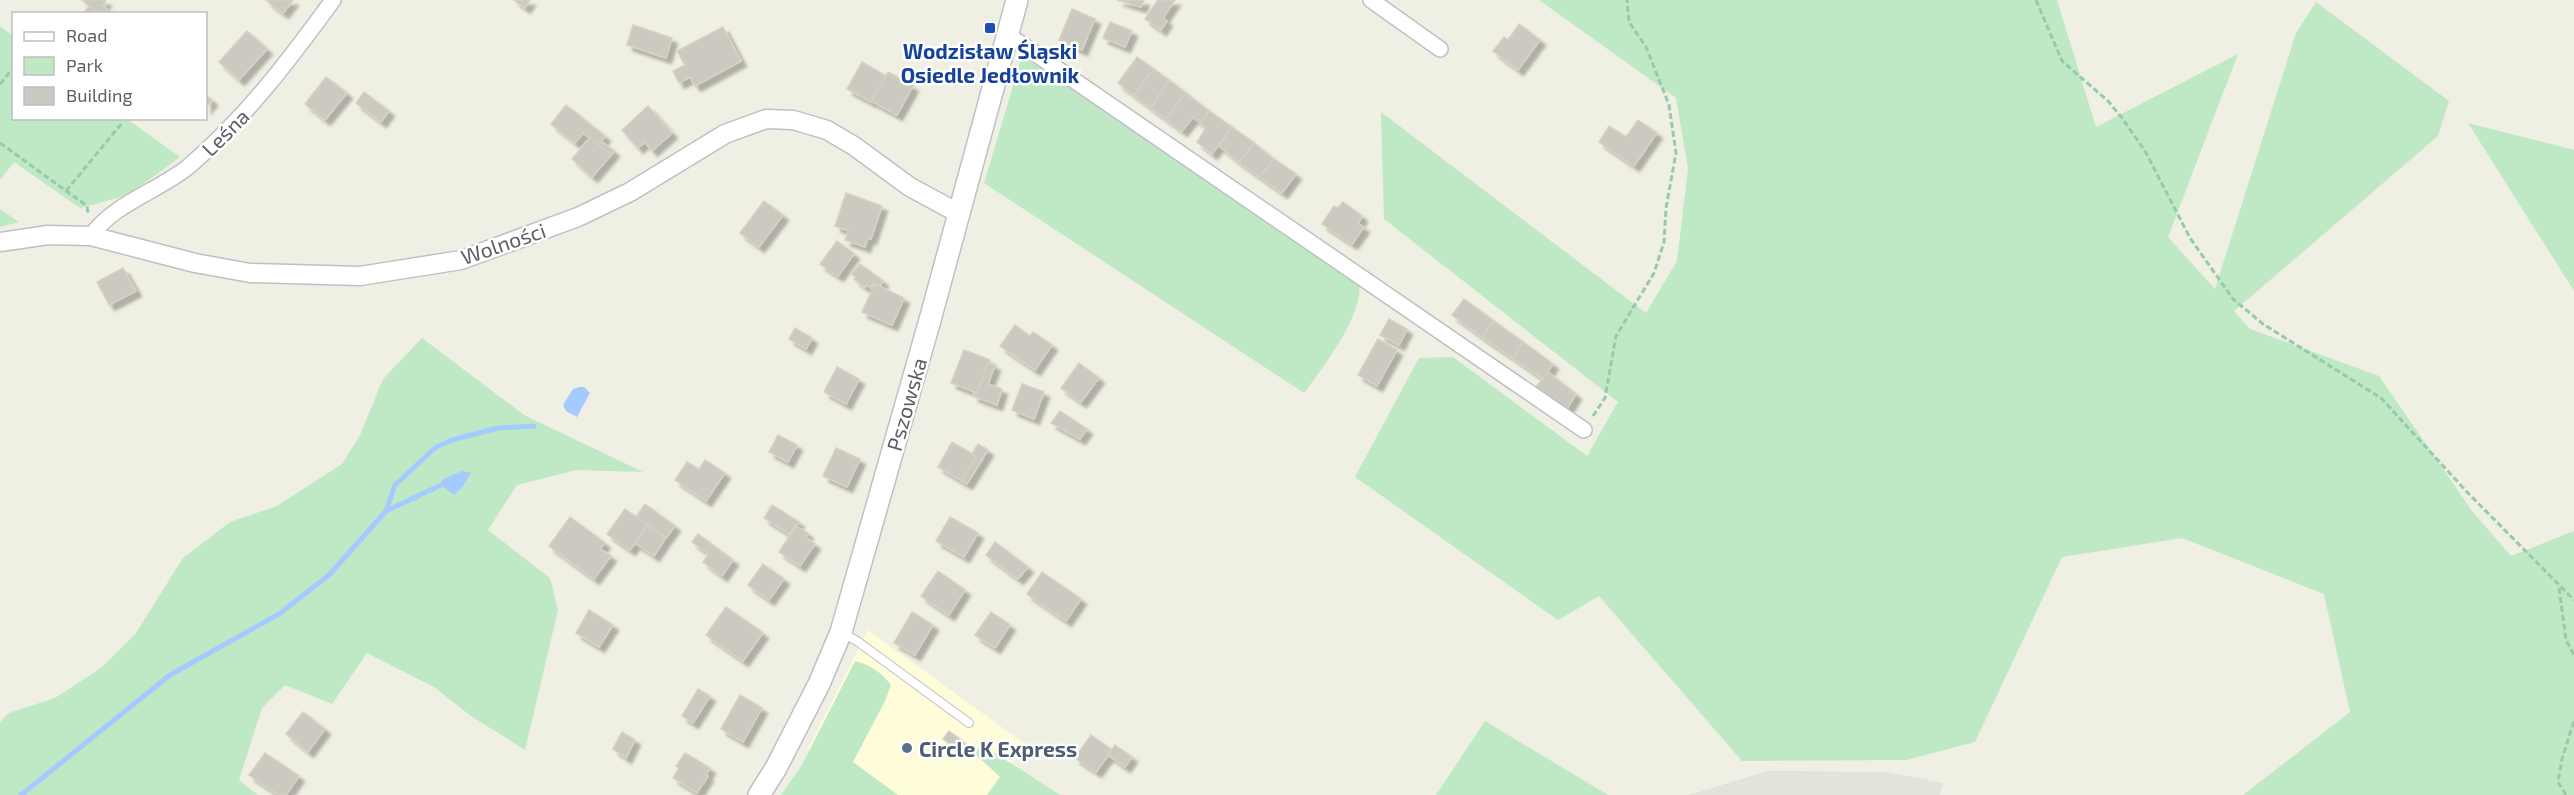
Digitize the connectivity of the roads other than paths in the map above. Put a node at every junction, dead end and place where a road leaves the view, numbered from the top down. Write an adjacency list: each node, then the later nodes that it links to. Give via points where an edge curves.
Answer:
1 (333, 0): 7 (street, Leśna, via 279,74 224,135 176,176 101,223)
2 (1017, 0): 4 (main road, Pszowska)
3 (1371, 0): 5 (street)
4 (1008, 35): 6 (main road, Pszowska); 9 (street)
5 (1440, 49)
6 (960, 214): 7 (street, Wolności, via 910,187 827,130 793,120 766,119 725,134 630,192 461,260 360,276 250,273); 10 (main road, Pszowska)
7 (92, 236): 8 (street, Wolności, via 48,235)
8 (0, 242)
9 (1584, 430)
10 (841, 632): 11 (lane); 12 (main road, Pszowska, via 819,684)
11 (969, 723)
12 (759, 795)

